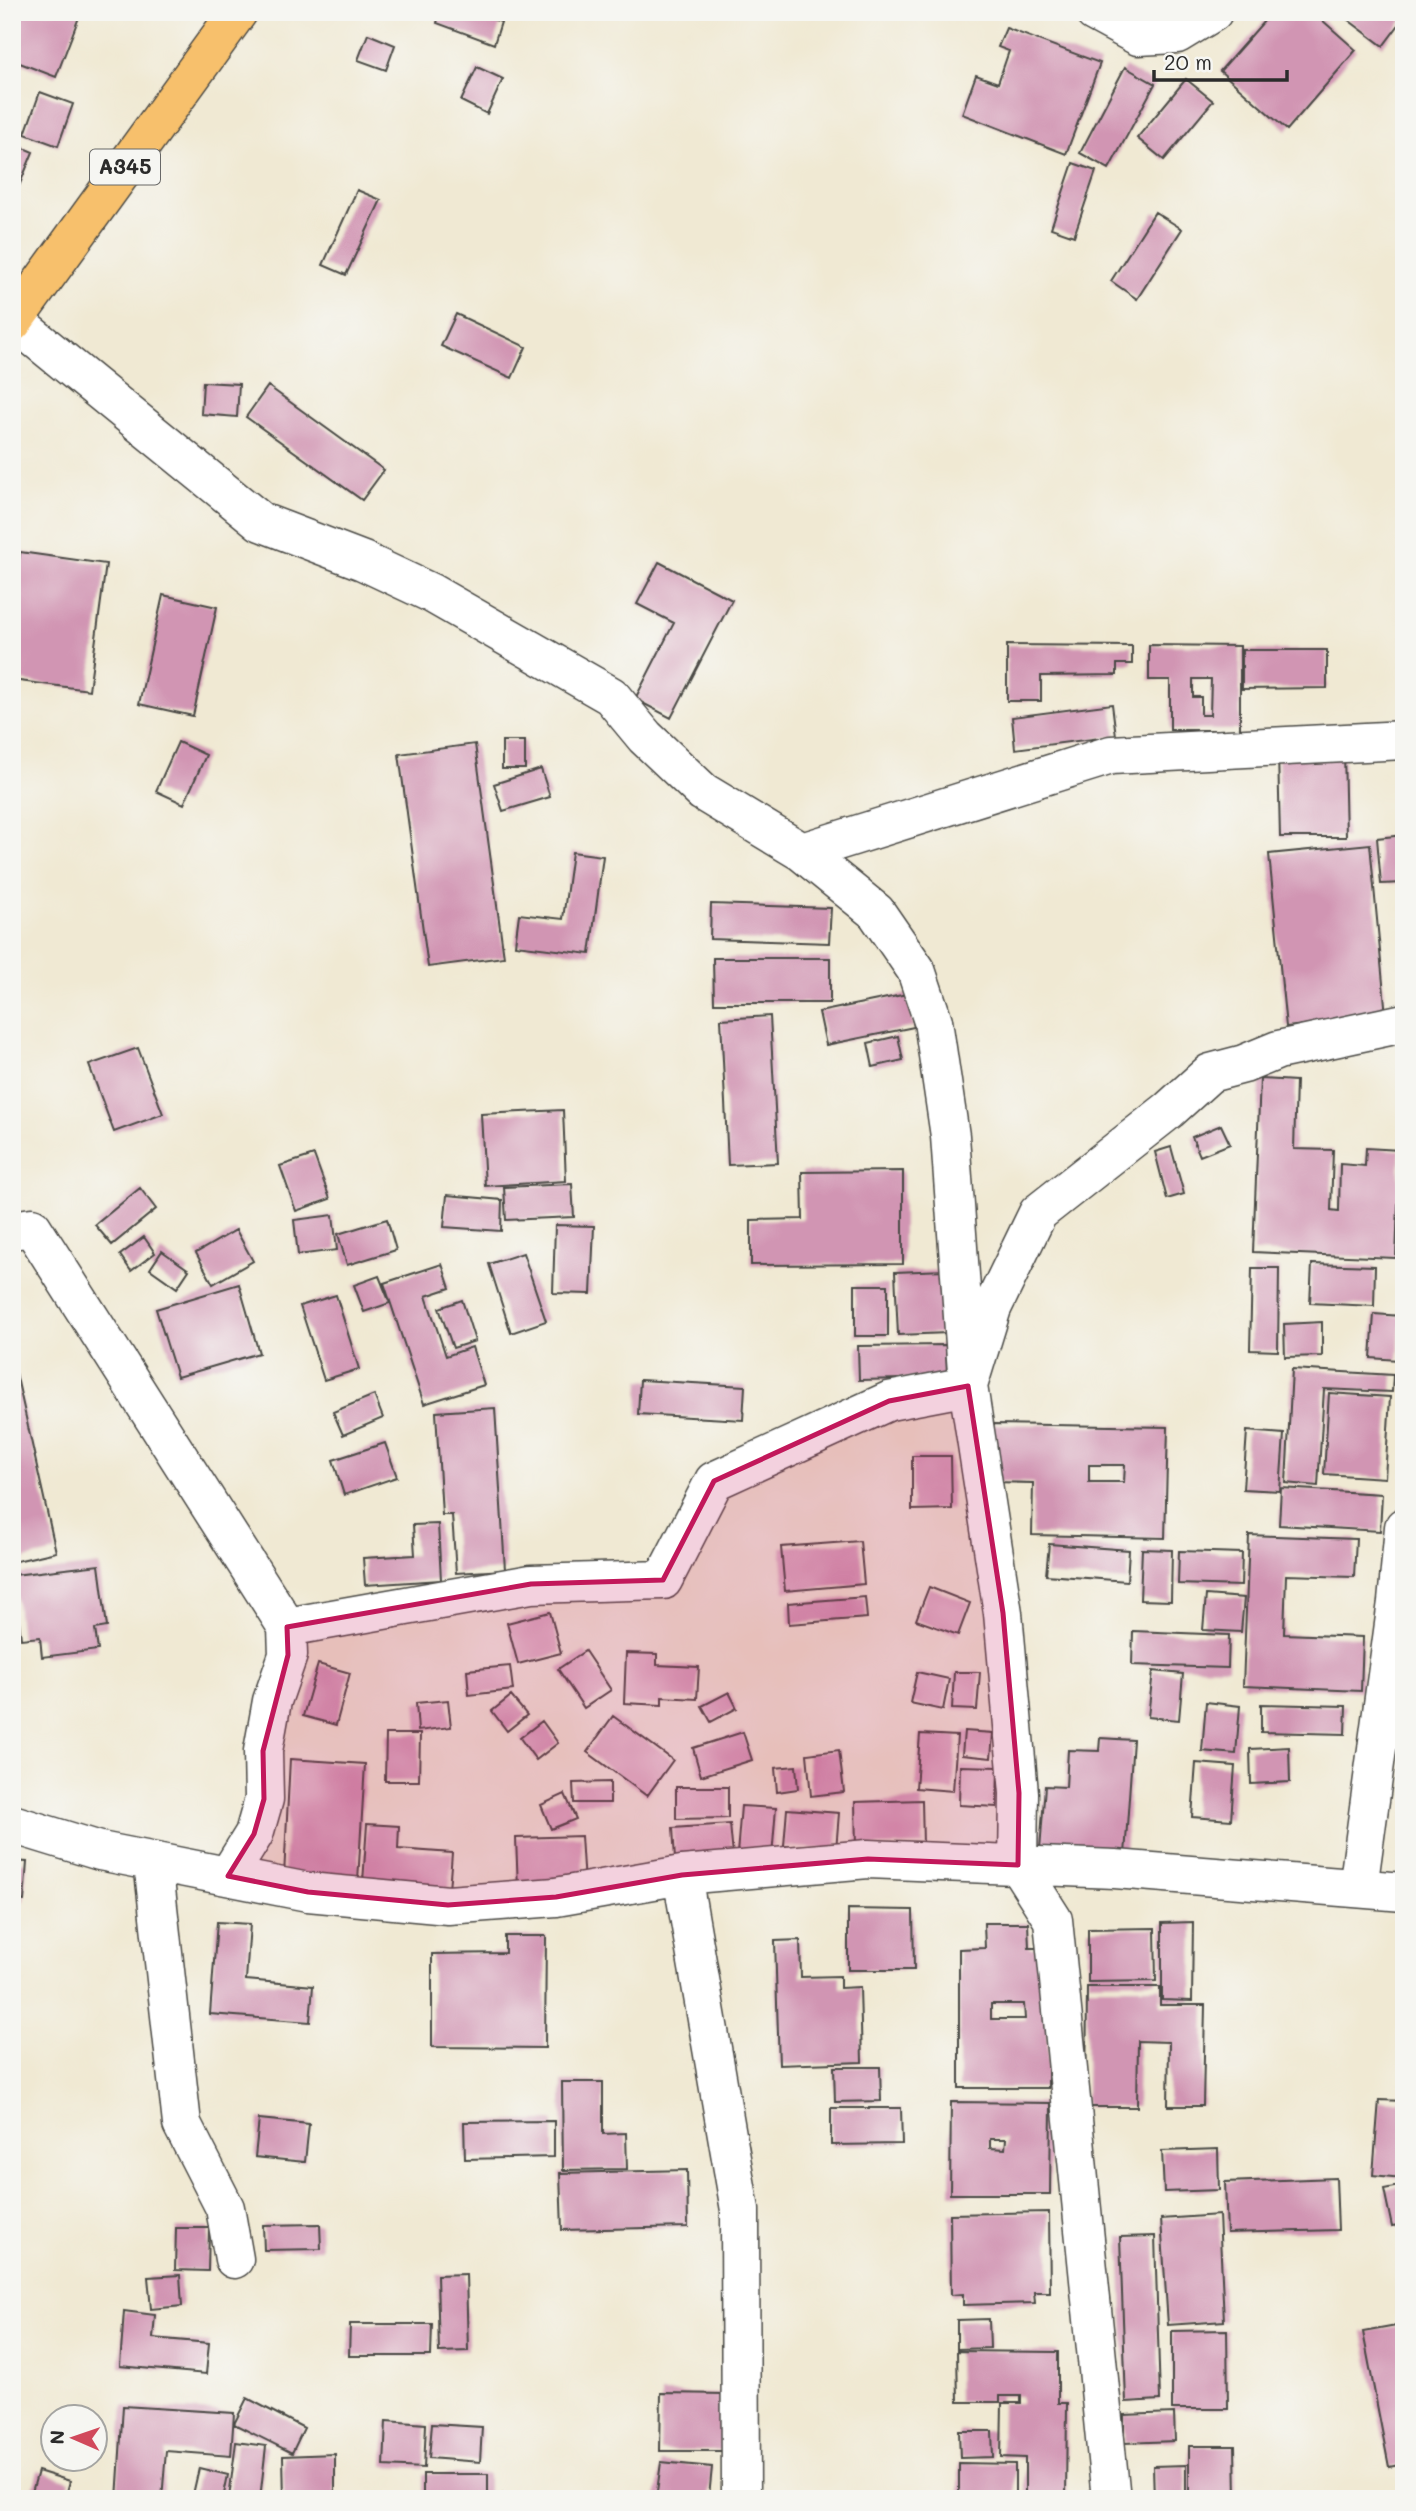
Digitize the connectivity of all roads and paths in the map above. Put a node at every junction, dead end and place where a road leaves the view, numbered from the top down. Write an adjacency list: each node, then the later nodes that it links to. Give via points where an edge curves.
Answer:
1 (238, 12): 4 (highway, A345)
2 (1094, 12): 3 (street, via 1138,36 1177,34)
3 (1213, 12)
4 (13, 322): 6 (street, via 261,522 363,561 430,593 611,696 645,737 703,792)
5 (1404, 740): 6 (street, via 1111,755)
6 (802, 852): 9 (street, via 876,912 916,970 933,1021 950,1136)
7 (1404, 1023): 9 (street, via 1278,1050 1210,1073 1038,1213 992,1308)
8 (12, 1230): 11 (street, via 32,1227)
9 (968, 1386): 11 (street, via 890,1401 714,1481 663,1580 531,1584); 14 (street, via 1003,1613 1019,1793)
10 (1404, 1527): 17 (street)
11 (287, 1626): 16 (street, via 288,1655 272,1701 263,1751 264,1799 254,1834)
12 (12, 1824): 13 (street, via 100,1852)
13 (153, 1862): 16 (street); 19 (street, via 182,2124 225,2208)
14 (1018, 1865): 15 (street, via 868,1859); 17 (street); 21 (street, via 1053,1920)
15 (682, 1875): 16 (street, via 556,1897 449,1905 307,1892); 20 (street, via 740,2210)
16 (228, 1876)
17 (1358, 1888): 18 (street)
18 (1404, 1892)
19 (234, 2259)
20 (741, 2499)
21 (1111, 2499)

